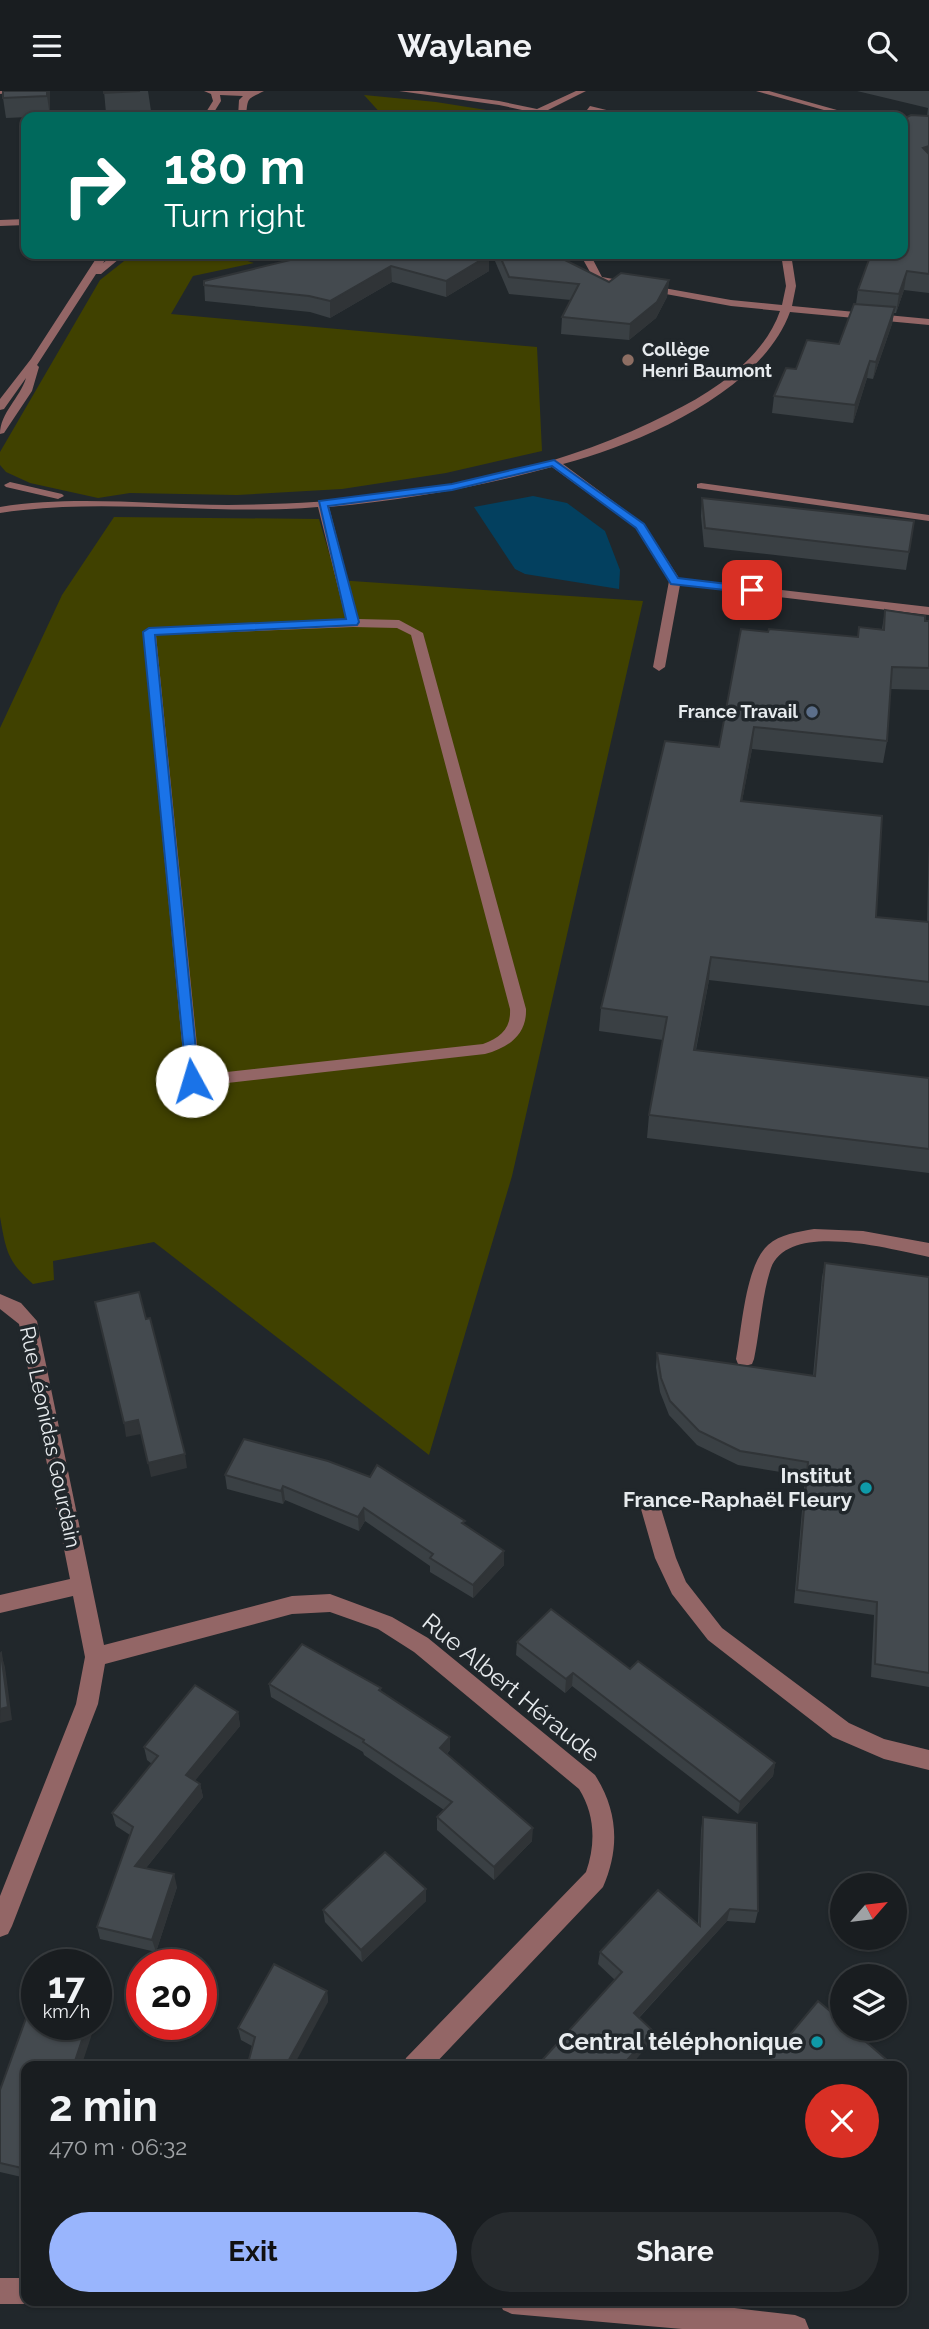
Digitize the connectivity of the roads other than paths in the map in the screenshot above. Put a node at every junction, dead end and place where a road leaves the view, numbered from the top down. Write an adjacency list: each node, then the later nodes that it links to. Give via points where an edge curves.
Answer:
1 (19, 91): 6 (street)
2 (260, 91): 8 (street)
3 (403, 91): 11 (street)
4 (582, 91): 11 (street)
5 (760, 91): 16 (street)
6 (0, 92)
7 (212, 92): 8 (street); 12 (street, via 217,101)
8 (249, 94): 13 (street, via 243,100)
9 (546, 99): 11 (street)
10 (590, 108): 15 (street)
11 (534, 110): 14 (street)
12 (210, 112)
13 (243, 112)
14 (543, 112)
15 (605, 112)
16 (839, 112)
17 (21, 222): 18 (street)
18 (0, 223)
19 (101, 259): 23 (street)
20 (114, 259): 23 (street)
21 (588, 259): 24 (street, via 598,279)
22 (787, 259): 24 (street, via 791,283)
23 (88, 281): 26 (street)
24 (787, 309): 25 (street); 30 (street, via 755,358 697,404 631,436)
25 (929, 322)
26 (35, 361): 27 (street); 28 (street, via 27,391)
27 (0, 408): 28 (street)
28 (15, 410): 29 (street)
29 (0, 431)
30 (554, 463): 34 (street, via 443,488); 37 (street, via 640,526)
31 (5, 482): 33 (street, via 39,493); 35 (street, via 14,498)
32 (701, 487): 36 (street)
33 (113, 504): 34 (street, via 233,508); 35 (street, via 58,503)
34 (323, 504): 39 (street)
35 (0, 510)
36 (929, 518)
37 (675, 581): 38 (street); 40 (street)
38 (929, 611)
39 (353, 622): 39 (street, via 399,624 417,633 518,1009 518,1025 506,1041 485,1049 192,1081 149,632)
40 (659, 667)
41 (929, 1250): 43 (street, via 824,1234 782,1243 763,1265)
42 (0, 1301): 45 (street, Rue Léonidas Gourdain, via 28,1321)
43 (745, 1359)
44 (649, 1502): 48 (street, via 677,1588 715,1634 862,1743)
45 (83, 1585): 46 (street); 47 (street, Rue Léonidas Gourdain)
46 (0, 1604)
47 (96, 1657): 49 (street, Rue Léonidas Gourdain, via 86,1704); 50 (street, Rue Albert Héraude, via 292,1605 330,1603 385,1623 421,1645 587,1782 596,1794 604,1834 601,1867 595,1879)
48 (929, 1760)
49 (0, 1926)
50 (421, 2061)
51 (0, 2291): 52 (street)
52 (21, 2291)
53 (572, 2306): 54 (street)
54 (795, 2329)

